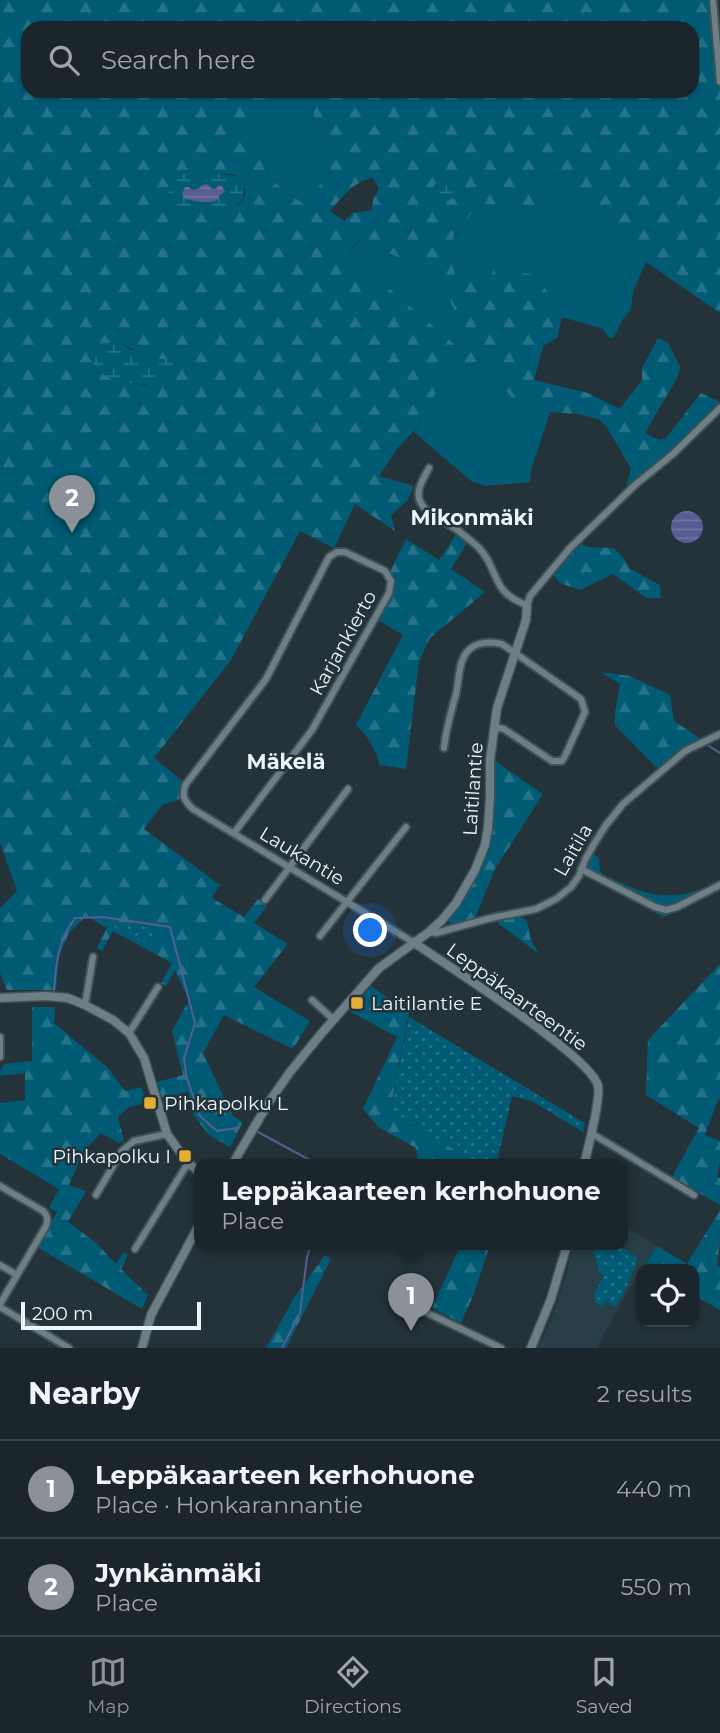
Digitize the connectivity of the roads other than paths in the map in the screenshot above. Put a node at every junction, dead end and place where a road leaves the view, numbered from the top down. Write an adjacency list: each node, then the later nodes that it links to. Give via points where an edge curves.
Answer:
1 (713, 0): 2 (street)
2 (720, 82)
3 (720, 408): 5 (street, Laitilantie, via 570,548)
4 (429, 468): 5 (street, via 418,491 420,502 476,545 502,590)
5 (527, 605): 6 (street, Laitilantie)
6 (515, 653): 7 (street, Laitilantie); 7 (street, via 581,699 585,712 562,761 552,761); 9 (street, via 493,642 467,652)
7 (494, 727): 19 (street, Laitilantie, via 485,845 456,903)
8 (720, 734): 15 (street, Laitila, via 685,751 624,804 606,825)
9 (444, 748)
10 (348, 789): 14 (street)
11 (183, 791): 13 (street, Laukantie, via 193,809); 13 (street, Karjankierto, via 266,679 329,557 345,552 385,570 391,580 389,593 312,730)
12 (406, 827): 18 (street)
13 (234, 833): 14 (street, Laukantie)
14 (289, 867): 17 (street); 18 (street, Laukantie)
15 (582, 869): 16 (street, via 666,910); 19 (street, Laitila, via 571,887 536,909)
16 (720, 885)
17 (265, 900)
18 (347, 902): 20 (street); 21 (street, Laukantie)
19 (429, 932): 21 (street, Laitilantie)
20 (320, 936)
21 (413, 942): 27 (street, Laitilantie, via 379,968); 31 (street, Leppäkaarteentie, via 582,1063 594,1076 599,1091)
22 (93, 957): 26 (street)
23 (158, 987): 28 (street)
24 (0, 998): 26 (street, via 46,996)
25 (312, 1000): 27 (street)
26 (85, 1005): 28 (street)
27 (334, 1020): 33 (street, Laitilantie, via 290,1072)
28 (129, 1033): 32 (street, via 144,1058)
29 (0, 1037): 30 (street)
30 (0, 1057)
31 (591, 1133): 34 (street, Leppäkaarteentie); 39 (street)
32 (167, 1134): 35 (street); 38 (street, via 134,1141 122,1151)
33 (236, 1159)
34 (585, 1159)
35 (188, 1163): 36 (street); 41 (street)
36 (194, 1168)
37 (0, 1185): 44 (street, via 43,1210 48,1219)
38 (96, 1195)
39 (694, 1195)
40 (194, 1234): 48 (street, via 151,1315)
41 (135, 1249)
42 (565, 1250): 50 (street)
43 (0, 1265): 44 (street)
44 (17, 1275): 46 (street)
45 (398, 1298): 49 (street)
46 (0, 1306): 47 (street)
47 (68, 1348)
48 (142, 1348)
49 (501, 1348)
50 (531, 1348)

